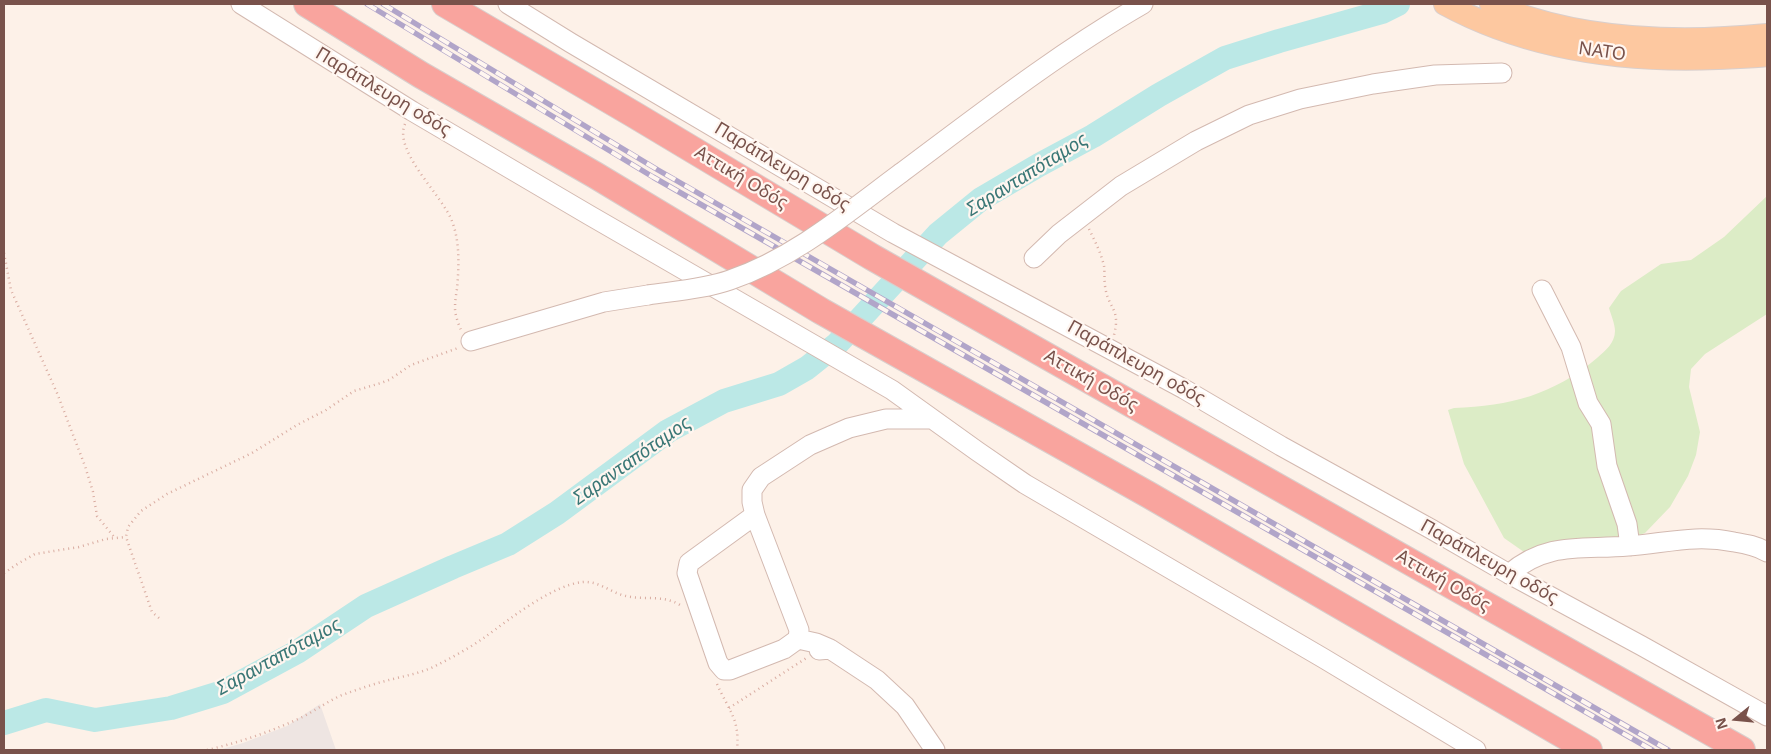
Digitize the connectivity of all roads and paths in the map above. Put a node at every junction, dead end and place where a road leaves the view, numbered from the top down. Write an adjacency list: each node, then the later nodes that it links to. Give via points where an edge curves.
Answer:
1 (241, 4): 11 (street, Παράπλευρη οδός)
2 (307, 4): 15 (highway, via 421,75)
3 (445, 4): 39 (highway, Αττική Οδός, via 872,257)
4 (508, 4): 18 (street, Παράπλευρη οδός, via 893,233)
5 (1143, 4): 15 (street, bridge, via 1063,53 816,236)
6 (1445, 4): 7 (main road, ΝΑΤΟ)
7 (1499, 14): 8 (main road, ΝΑΤΟ, via 1613,36 1692,39); 9 (main road, ΝΑΤΟ, via 1528,38 1616,55 1696,58)
8 (1767, 36)
9 (1767, 55)
10 (1502, 73): 12 (street, via 1435,75 1373,84 1300,99 1249,115 1121,186)
11 (412, 111): 17 (path, via 403,126 402,135 421,175 451,219 457,238 458,260 455,309 462,335); 19 (street, Παράπλευρη οδός, via 853,366)
12 (1082, 216): 14 (street); 18 (path, via 1099,250 1108,298 1115,310 1117,322)
13 (4, 253): 22 (path, via 12,290 85,466 97,516)
14 (1034, 258)
15 (754, 270): 17 (street, bridge, via 694,289 604,302); 38 (highway)
16 (1542, 290): 23 (street, via 1571,347 1588,403 1600,424 1607,466 1627,524)
17 (471, 342): 21 (path, via 411,365 389,380 354,391 252,453 167,494 141,511 128,527)
18 (1110, 348): 26 (street, Παράπλευρη οδός)
19 (932, 418): 20 (street, via 886,419 849,428 810,445 761,477 752,490); 37 (street, Παράπλευρη οδός, via 1025,484)
20 (755, 515): 29 (street, via 799,630); 29 (street, via 689,563 687,573 718,663 724,670 784,649)
21 (126, 536): 22 (path); 28 (path, via 152,612)
22 (115, 538): 25 (path, via 35,554)
23 (1630, 546): 24 (street, via 1718,538); 26 (street, via 1561,549 1521,564)
24 (1767, 552)
25 (4, 573)
26 (1509, 574): 33 (street, Παράπλευρη οδός)
27 (684, 607): 34 (path, via 666,598 634,597 595,583 568,585 434,667 342,695 295,721 247,740)
28 (159, 618)
29 (798, 640): 30 (street, via 816,642)
30 (824, 650): 32 (path); 36 (street, via 877,680 905,706)
31 (714, 677): 32 (path)
32 (729, 708): 35 (path, via 736,720)
33 (1767, 716)
34 (206, 750)
35 (737, 750)
36 (936, 750)
37 (1476, 750)
38 (1589, 750)
39 (1742, 750)

